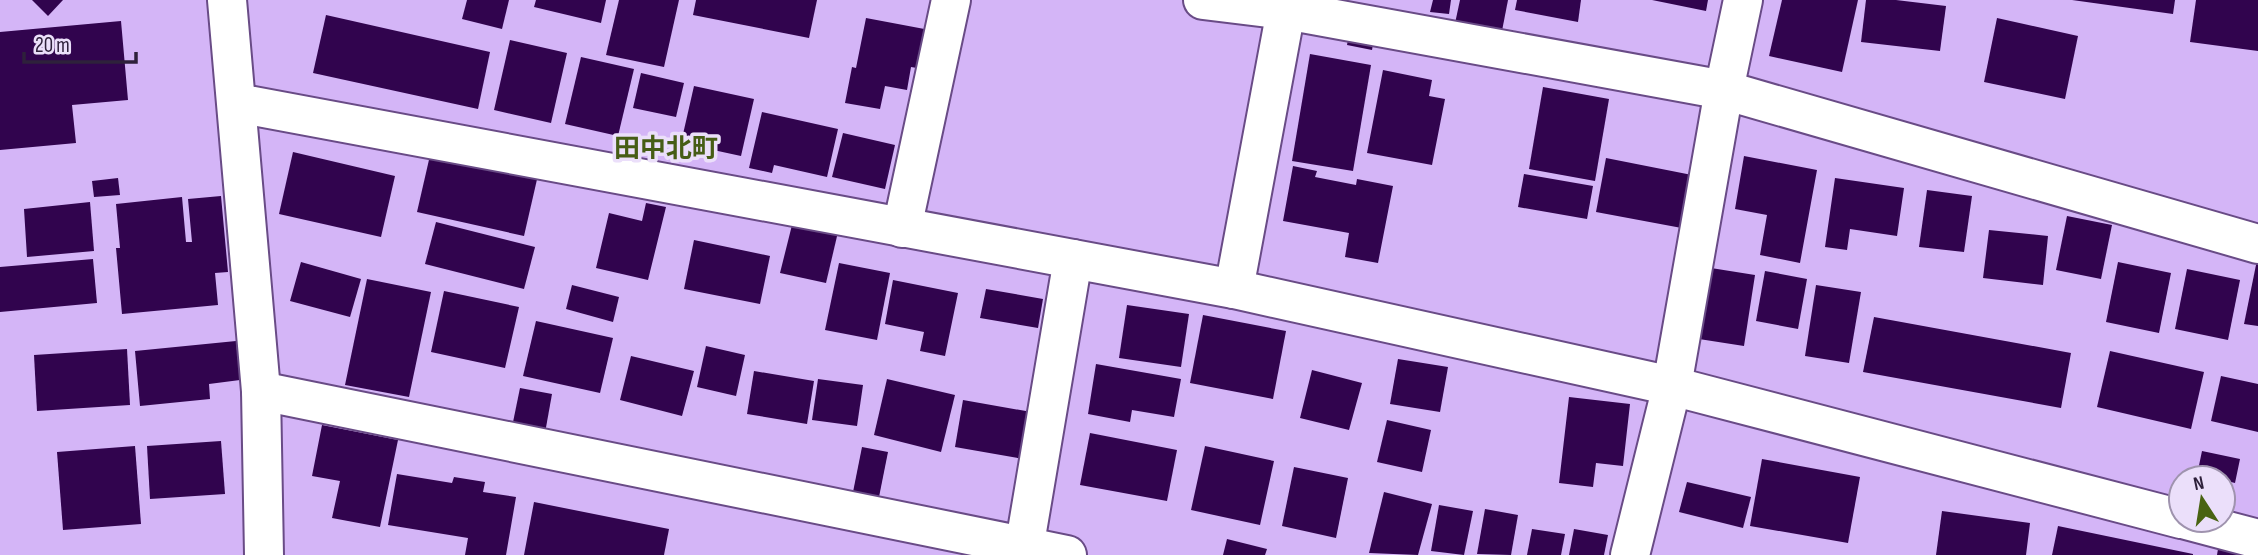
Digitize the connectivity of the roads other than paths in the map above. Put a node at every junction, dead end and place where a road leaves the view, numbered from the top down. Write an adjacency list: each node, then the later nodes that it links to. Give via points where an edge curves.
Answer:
1 (227, 0): 7 (street)
2 (951, 0): 8 (street)
3 (1203, 0): 5 (street)
4 (1743, 0): 6 (street)
5 (1286, 10): 6 (street); 11 (street)
6 (1724, 90): 9 (street); 12 (street)
7 (237, 103): 8 (street); 13 (street)
8 (902, 228): 10 (street)
9 (2258, 244)
10 (1073, 259): 11 (street); 17 (street)
11 (1234, 289): 12 (street)
12 (1672, 386): 14 (street); 20 (street)
13 (261, 391): 17 (street); 18 (street)
14 (2167, 515)
15 (2237, 533): 16 (street)
16 (2258, 539)
17 (1024, 550): 19 (street)
18 (264, 555)
19 (1067, 555)
20 (1630, 555)

